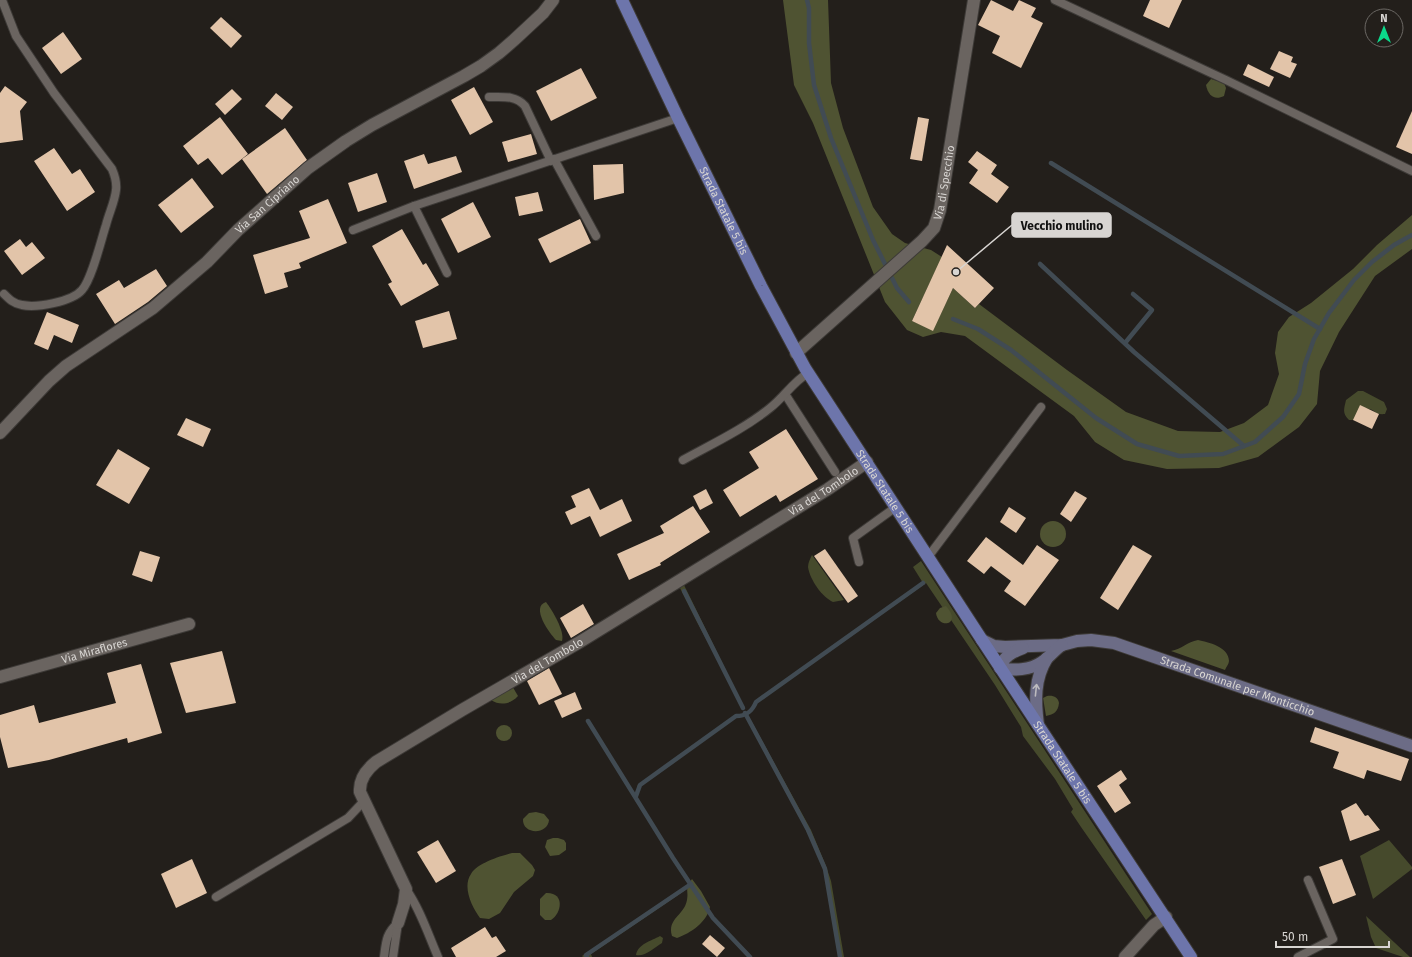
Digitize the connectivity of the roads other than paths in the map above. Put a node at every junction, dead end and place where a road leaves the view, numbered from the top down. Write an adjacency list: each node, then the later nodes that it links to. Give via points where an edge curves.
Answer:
1 (2, 0): 14 (lane, via 16,36 54,93 112,169 116,182 114,199 91,274 82,290 64,300 33,306 15,303)
2 (553, 0): 19 (street, Via San Cipriano, via 520,35 482,66 372,125 308,168 207,262 153,308 66,366)
3 (622, 0): 7 (main road, Strada Statale 5 bis)
4 (974, 0): 15 (street, Via di Specchio, via 940,210 935,225 922,241)
5 (1055, 0): 9 (lane)
6 (489, 97): 8 (lane, via 512,97 521,100)
7 (678, 118): 8 (lane); 15 (main road, Strada Statale 5 bis)
8 (553, 160): 10 (lane); 12 (lane)
9 (1412, 171)
10 (414, 206): 11 (lane); 13 (lane)
11 (353, 230)
12 (596, 236)
13 (448, 273)
14 (4, 294)
15 (796, 353): 16 (main road, Strada Statale 5 bis)
16 (808, 373): 17 (lane); 21 (main road, Strada Statale 5 bis)
17 (785, 394): 20 (lane, via 755,419); 22 (lane)
18 (1041, 407): 24 (lane)
19 (0, 433)
20 (683, 460)
21 (867, 462): 23 (main road, Strada Statale 5 bis); 35 (street, Via del Tombolo, via 578,643 376,762 363,776 360,785)
22 (835, 472)
23 (896, 507): 24 (main road, Strada Statale 5 bis); 25 (lane, via 853,538)
24 (928, 557): 27 (main road, Strada Statale 5 bis)
25 (859, 562)
26 (189, 624): 32 (street, Via Miraflores)
27 (982, 640): 29 (main road, Strada Comunale per Monticchio, via 998,646); 31 (main road, Strada Statale 5 bis)
28 (1062, 645): 29 (main road, Strada Comunale per Monticchio); 30 (main road); 34 (main road, Strada Comunale per Monticchio, via 1091,640 1123,646)
29 (1033, 646): 31 (main road, Strada Comunale per Monticchio, via 1019,649 1009,655)
30 (1048, 657): 31 (main road, via 1040,663 1015,670); 33 (main road, one-way to 30, via 1036,684)
31 (1000, 668): 33 (main road, Strada Statale 5 bis)
32 (0, 677)
33 (1038, 725): 39 (main road, Strada Statale 5 bis)
34 (1412, 746)
35 (364, 801): 37 (street, Via del Tombolo); 38 (lane, via 348,818)
36 (1308, 880): 46 (lane, via 1333,939)
37 (406, 889): 40 (street); 43 (lane)
38 (216, 897)
39 (1166, 917): 44 (street, via 1154,925); 45 (main road, Strada Statale 5 bis)
40 (398, 923): 41 (lane, via 388,934); 42 (lane)
41 (384, 957)
42 (393, 957)
43 (438, 957)
44 (1125, 957)
45 (1191, 957)
46 (1298, 957)

